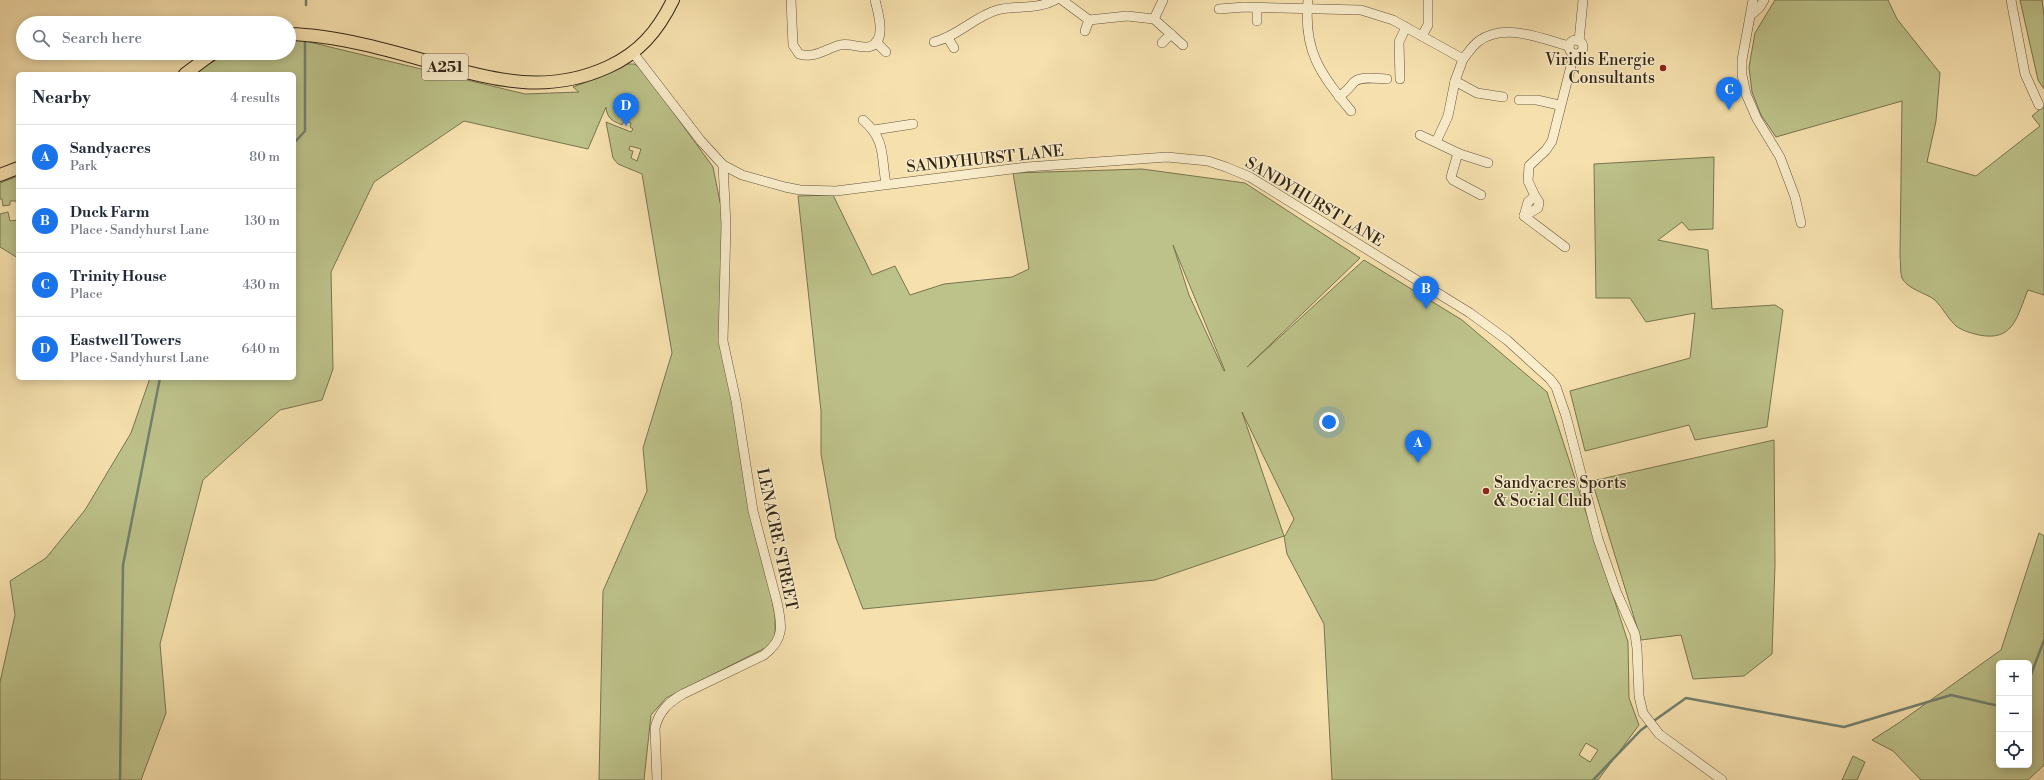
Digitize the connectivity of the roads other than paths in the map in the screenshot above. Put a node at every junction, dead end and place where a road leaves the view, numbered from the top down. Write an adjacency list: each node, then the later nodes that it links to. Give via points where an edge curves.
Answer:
1 (673, 0): 33 (main road, A251, via 665,18 650,39)
2 (791, 0): 26 (street, via 793,45 799,54 811,56 840,46 868,47)
3 (875, 0): 26 (street, via 881,24 881,32)
4 (1054, 0): 24 (street, via 1038,6 998,10 978,17)
5 (1062, 0): 17 (street)
6 (1163, 0): 16 (street)
7 (1428, 0): 23 (street, via 1428,25)
8 (1583, 0): 25 (street)
9 (1753, 0): 15 (street)
10 (1764, 0): 15 (street)
11 (2011, 0): 45 (street, via 2025,74)
12 (1308, 4): 13 (street); 19 (street, via 1362,10); 41 (street, via 1307,33 1310,49 1320,71)
13 (1256, 8): 14 (street); 18 (street)
14 (1219, 9)
15 (1752, 14): 59 (street, via 1742,60 1746,94 1757,119 1780,157)
16 (1154, 19): 17 (street, via 1127,16); 22 (street)
17 (1089, 20): 20 (street)
18 (1257, 21)
19 (1406, 27): 23 (street); 39 (street, via 1399,42)
20 (1085, 31)
21 (296, 34): 33 (main road, A251, via 310,34 476,76 514,83 561,82 580,78)
22 (1171, 34): 28 (street); 29 (street)
23 (1422, 36): 35 (street)
24 (948, 38): 27 (street); 31 (street)
25 (1579, 41): 30 (street, via 1573,41); 34 (street, via 1582,50)
26 (876, 42): 32 (street)
27 (934, 42)
28 (1162, 43)
29 (1183, 45)
30 (1569, 46): 34 (street, via 1569,50); 35 (street, via 1512,32 1498,33 1479,41)
31 (954, 48)
32 (886, 52)
33 (634, 54): 54 (street, SANDYHURST LANE, via 701,141)
34 (1574, 54): 44 (street)
35 (1463, 59): 40 (street)
36 (204, 60): 37 (main road)
37 (188, 72)
38 (1387, 79): 41 (street, via 1362,78)
39 (1400, 79)
40 (1455, 81): 42 (street, via 1477,94); 51 (street, via 1448,116)
41 (1339, 97): 46 (street)
42 (1503, 97)
43 (1519, 100): 44 (street, via 1537,100)
44 (1560, 105): 60 (street, via 1552,140 1546,150 1529,166 1528,181 1535,196 1524,209 1524,216)
45 (2039, 105)
46 (1351, 111)
47 (863, 120): 49 (street)
48 (912, 124): 49 (street)
49 (874, 130): 57 (street, via 880,142)
50 (1420, 135): 51 (street)
51 (1436, 142): 52 (street)
52 (1458, 153): 53 (street); 58 (street, via 1449,177)
53 (1488, 164)
54 (723, 165): 57 (street, SANDYHURST LANE, via 757,180 800,190 836,191); 61 (street, LENACRE STREET, via 726,225 724,341 753,511 777,602 780,634 774,647 764,654 683,694 671,701 663,710 656,728)
55 (16, 169): 56 (main road)
56 (0, 175)
57 (886, 184): 62 (street, SANDYHURST LANE, via 1027,166 1167,157 1208,161 1250,177 1485,323 1537,366 1556,387 1598,539 1634,634 1639,696 1649,723 1667,740)
58 (1481, 195)
59 (1801, 222)
60 (1565, 247)
61 (657, 780)
62 (1722, 780)

